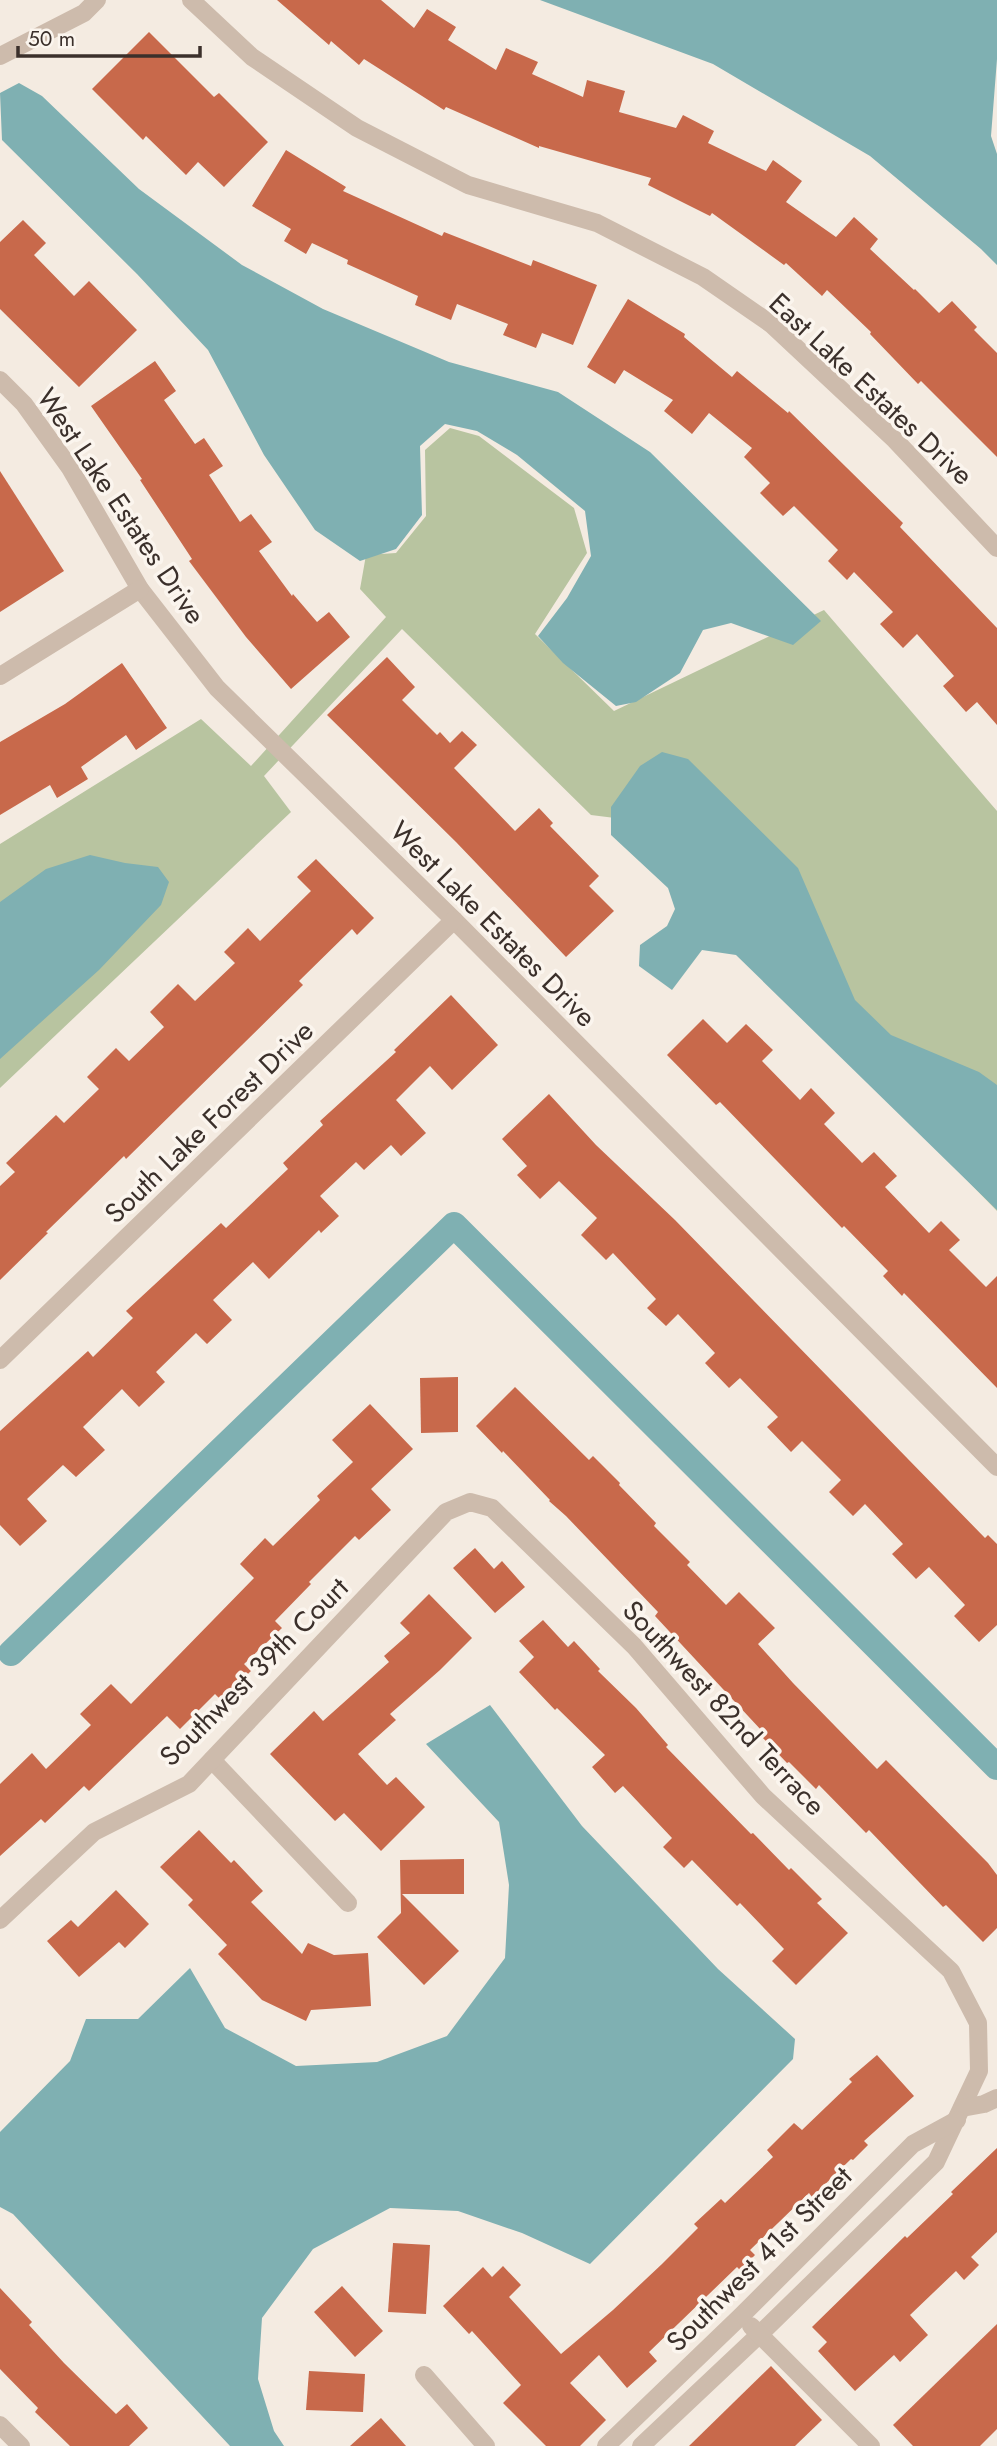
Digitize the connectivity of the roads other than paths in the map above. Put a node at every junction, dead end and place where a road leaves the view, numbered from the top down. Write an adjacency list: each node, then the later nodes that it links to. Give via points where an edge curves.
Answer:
1 (97, 0): 3 (street, via 85,13)
2 (191, 0): 5 (street, East Lake Estates Drive, via 252,57 358,128 468,185 597,223 714,285 780,333 895,440)
3 (0, 56)
4 (0, 380): 6 (street, West Lake Estates Drive, via 24,404 70,468)
5 (997, 548)
6 (140, 589): 7 (street); 8 (street, West Lake Estates Drive, via 217,688)
7 (0, 676)
8 (454, 920): 9 (street, South Lake Forest Drive); 10 (street, West Lake Estates Drive)
9 (0, 1360)
10 (997, 1467)
11 (470, 1502): 12 (street, Southwest 39th Court, via 446,1512); 15 (street, Southwest 82nd Terrace, via 492,1508 634,1646 763,1796 951,1971)
12 (212, 1760): 13 (street); 14 (street, Southwest 39th Court, via 188,1784 94,1832)
13 (348, 1903)
14 (0, 1920)
15 (978, 2023): 16 (street); 17 (street, Southwest 82nd Terrace)
16 (997, 2027)
17 (979, 2071): 19 (street, Southwest 41st Street)
18 (997, 2098): 19 (street)
19 (959, 2114): 20 (street, Southwest 41st Street, via 913,2144); 21 (street, Southwest 41st Street, via 936,2162)
20 (741, 2316): 21 (street); 26 (street, Southwest 41st Street)
21 (760, 2334): 27 (street, Southwest 41st Street); 28 (street)
22 (424, 2375): 25 (street)
23 (0, 2425): 24 (street)
24 (21, 2446)
25 (486, 2446)
26 (606, 2446)
27 (641, 2446)
28 (871, 2446)

